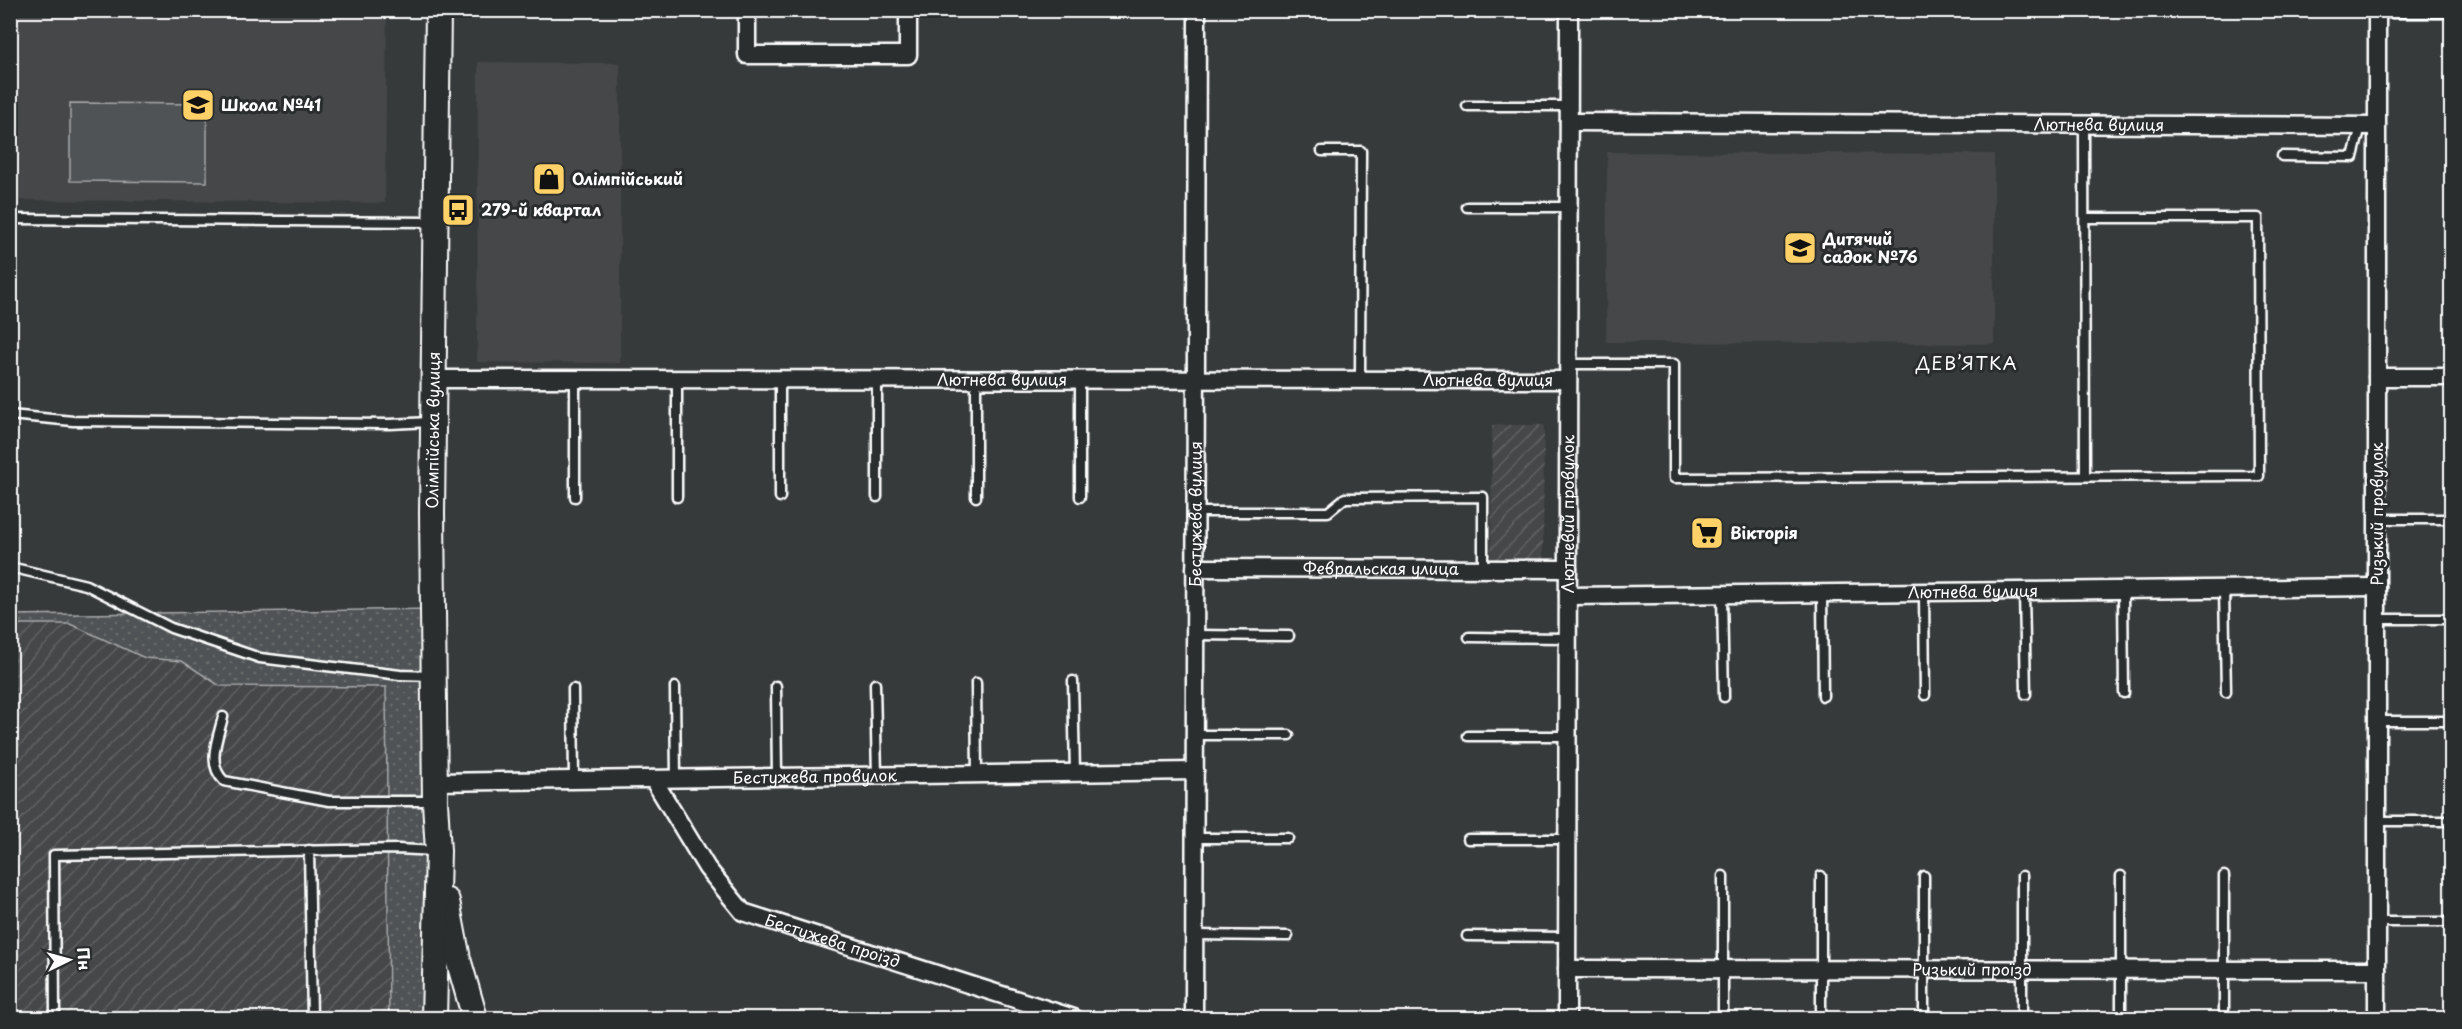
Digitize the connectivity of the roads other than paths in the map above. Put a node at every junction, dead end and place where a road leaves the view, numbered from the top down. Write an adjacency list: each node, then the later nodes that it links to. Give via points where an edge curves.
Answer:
1 (438, 10): 18 (main road, Олімпійська вулиця)
2 (747, 10): 3 (street, via 747,55 908,55)
3 (908, 10)
4 (1197, 10): 29 (street, Бестужева вулиця)
5 (1569, 10): 9 (street, Лютневий провулок)
6 (2377, 12): 7 (lane); 11 (street, Ризький провулок)
7 (2451, 13)
8 (1467, 106): 9 (lane)
9 (1569, 114): 10 (street, Лютнева вулиця); 15 (street, Лютневий провулок)
10 (2084, 125): 11 (street, Лютнева вулиця); 16 (lane)
11 (2369, 126): 13 (lane, via 2354,157); 20 (street, Ризький провулок)
12 (1322, 150): 30 (lane, via 1361,151)
13 (2282, 156)
14 (1467, 207): 15 (lane)
15 (1569, 207): 19 (street, Лютневий провулок)
16 (2085, 218): 33 (lane); 33 (lane, via 2258,218 2259,476)
17 (10, 219): 18 (lane)
18 (436, 222): 22 (main road, Олімпійська вулиця)
19 (1568, 372): 30 (street, Лютнева вулиця); 33 (lane, via 1674,364 1674,478); 46 (street, Лютневий провулок)
20 (2377, 377): 21 (street); 41 (street, Ризький провулок)
21 (2451, 377)
22 (435, 379): 23 (street, Лютнева вулиця); 32 (main road, Олімпійська вулиця)
23 (575, 379): 24 (street, Лютнева вулиця); 34 (lane)
24 (677, 379): 25 (street, Лютнева вулиця); 35 (lane)
25 (780, 379): 26 (street, Лютнева вулиця); 36 (lane)
26 (877, 379): 27 (street, Лютнева вулиця); 37 (lane)
27 (976, 379): 28 (street, Лютнева вулиця); 38 (lane)
28 (1080, 380): 29 (street, Лютнева вулиця); 39 (lane)
29 (1196, 380): 30 (street, Лютнева вулиця); 40 (street, Бестужева вулиця)
30 (1360, 380)
31 (10, 415): 32 (lane, via 73,421)
32 (433, 421): 61 (main road, Олімпійська вулиця)
33 (2085, 476)
34 (575, 497)
35 (677, 497)
36 (780, 497)
37 (877, 497)
38 (976, 497)
39 (1080, 498)
40 (1195, 513): 44 (street, Бестужева вулиця); 45 (lane, via 1328,512 1345,498 1483,497)
41 (2377, 519): 42 (lane); 47 (street, Ризький провулок)
42 (2451, 519)
43 (10, 567): 61 (lane, via 86,585 171,628 260,658)
44 (1195, 568): 45 (street, Февральская улица); 57 (street, Бестужева вулиця)
45 (1483, 569): 46 (street, Февральская улица)
46 (1568, 569): 54 (street, Лютневий провулок)
47 (2377, 587): 48 (street, Лютнева вулиця); 55 (street, Ризький провулок)
48 (2224, 589): 49 (street, Лютнева вулиця); 68 (lane)
49 (2123, 590): 50 (street, Лютнева вулиця); 69 (lane)
50 (2024, 591): 51 (street, Лютнева вулиця); 70 (lane)
51 (1924, 592): 52 (street, Лютнева вулиця); 71 (lane)
52 (1822, 594): 53 (street, Лютнева вулиця); 72 (lane)
53 (1722, 595): 54 (street, Лютнева вулиця); 73 (lane)
54 (1568, 596): 60 (street, Лютневий провулок)
55 (2377, 619): 56 (lane); 75 (street, Ризький провулок)
56 (2451, 619)
57 (1195, 635): 58 (lane); 77 (street, Бестужева вулиця)
58 (1289, 636)
59 (1468, 637): 60 (lane)
60 (1568, 638): 80 (street, Лютневий провулок)
61 (434, 676): 89 (main road, Олімпійська вулиця)
62 (1073, 681): 82 (lane)
63 (976, 683): 83 (lane)
64 (875, 684): 84 (lane)
65 (776, 686): 85 (lane)
66 (675, 687): 87 (lane)
67 (573, 689): 88 (lane)
68 (2226, 692)
69 (2124, 693)
70 (2026, 694)
71 (1925, 695)
72 (1823, 696)
73 (1724, 697)
74 (223, 717): 89 (lane, via 214,760 217,774 224,781 330,801)
75 (2377, 721): 76 (lane); 90 (street, Ризький провулок)
76 (2451, 721)
77 (1194, 735): 78 (lane); 81 (street, Бестужева вулиця)
78 (1288, 735)
79 (1468, 736): 80 (lane)
80 (1568, 736): 95 (street, Лютневий провулок)
81 (1195, 771): 82 (street, Бестужева провулок); 92 (street, Бестужева вулиця)
82 (1075, 772): 83 (street, Бестужева провулок)
83 (977, 774): 84 (street, Бестужева провулок)
84 (877, 776): 85 (street, Бестужева провулок)
85 (777, 777): 87 (street, Бестужева провулок)
86 (653, 779): 87 (street, Бестужева провулок); 88 (street, Бестужева провулок); 122 (street, Бестужева проїзд, via 707,868 743,912)
87 (676, 779)
88 (574, 780): 89 (street, Бестужева провулок)
89 (435, 791): 97 (main road, Олімпійська вулиця)
90 (2377, 821): 91 (lane); 104 (street, Ризький провулок)
91 (2451, 821)
92 (1194, 838): 93 (lane); 106 (street, Бестужева вулиця)
93 (1288, 838)
94 (1468, 839): 95 (lane)
95 (1568, 839): 109 (street, Лютневий провулок)
96 (309, 850): 97 (lane); 118 (lane, via 54,855); 119 (lane)
97 (438, 851): 120 (main road, Олімпійська вулиця); 121 (main road, Олімпійська вулиця, via 458,959)
98 (1723, 876): 111 (lane)
99 (1821, 876): 112 (lane)
100 (1924, 876): 113 (lane)
101 (2022, 876): 114 (lane)
102 (2121, 876): 115 (lane)
103 (2224, 876): 116 (lane)
104 (2377, 922): 105 (lane); 117 (street, Ризький провулок)
105 (2451, 922)
106 (1194, 935): 107 (lane); 123 (street, Бестужева вулиця)
107 (1288, 936)
108 (1467, 936): 109 (lane)
109 (1567, 937): 110 (street, Лютневий провулок)
110 (1567, 969): 111 (street, Ризький проїзд); 124 (street, Лютневий провулок)
111 (1723, 969): 112 (street, Ризький проїзд); 125 (lane)
112 (1821, 969): 113 (street, Ризький проїзд); 126 (lane)
113 (1924, 969): 114 (street, Ризький проїзд); 127 (lane)
114 (2022, 969): 115 (street, Ризький проїзд); 128 (lane)
115 (2121, 969): 116 (street, Ризький проїзд); 129 (lane)
116 (2224, 970): 117 (street, Ризький проїзд); 130 (lane)
117 (2377, 970): 131 (street, Ризький провулок)
118 (55, 1018)
119 (312, 1018)
120 (434, 1018)
121 (475, 1018)
122 (1074, 1018)
123 (1194, 1018)
124 (1567, 1018)
125 (1723, 1018)
126 (1821, 1018)
127 (1924, 1018)
128 (2022, 1018)
129 (2121, 1018)
130 (2224, 1018)
131 (2377, 1018)

